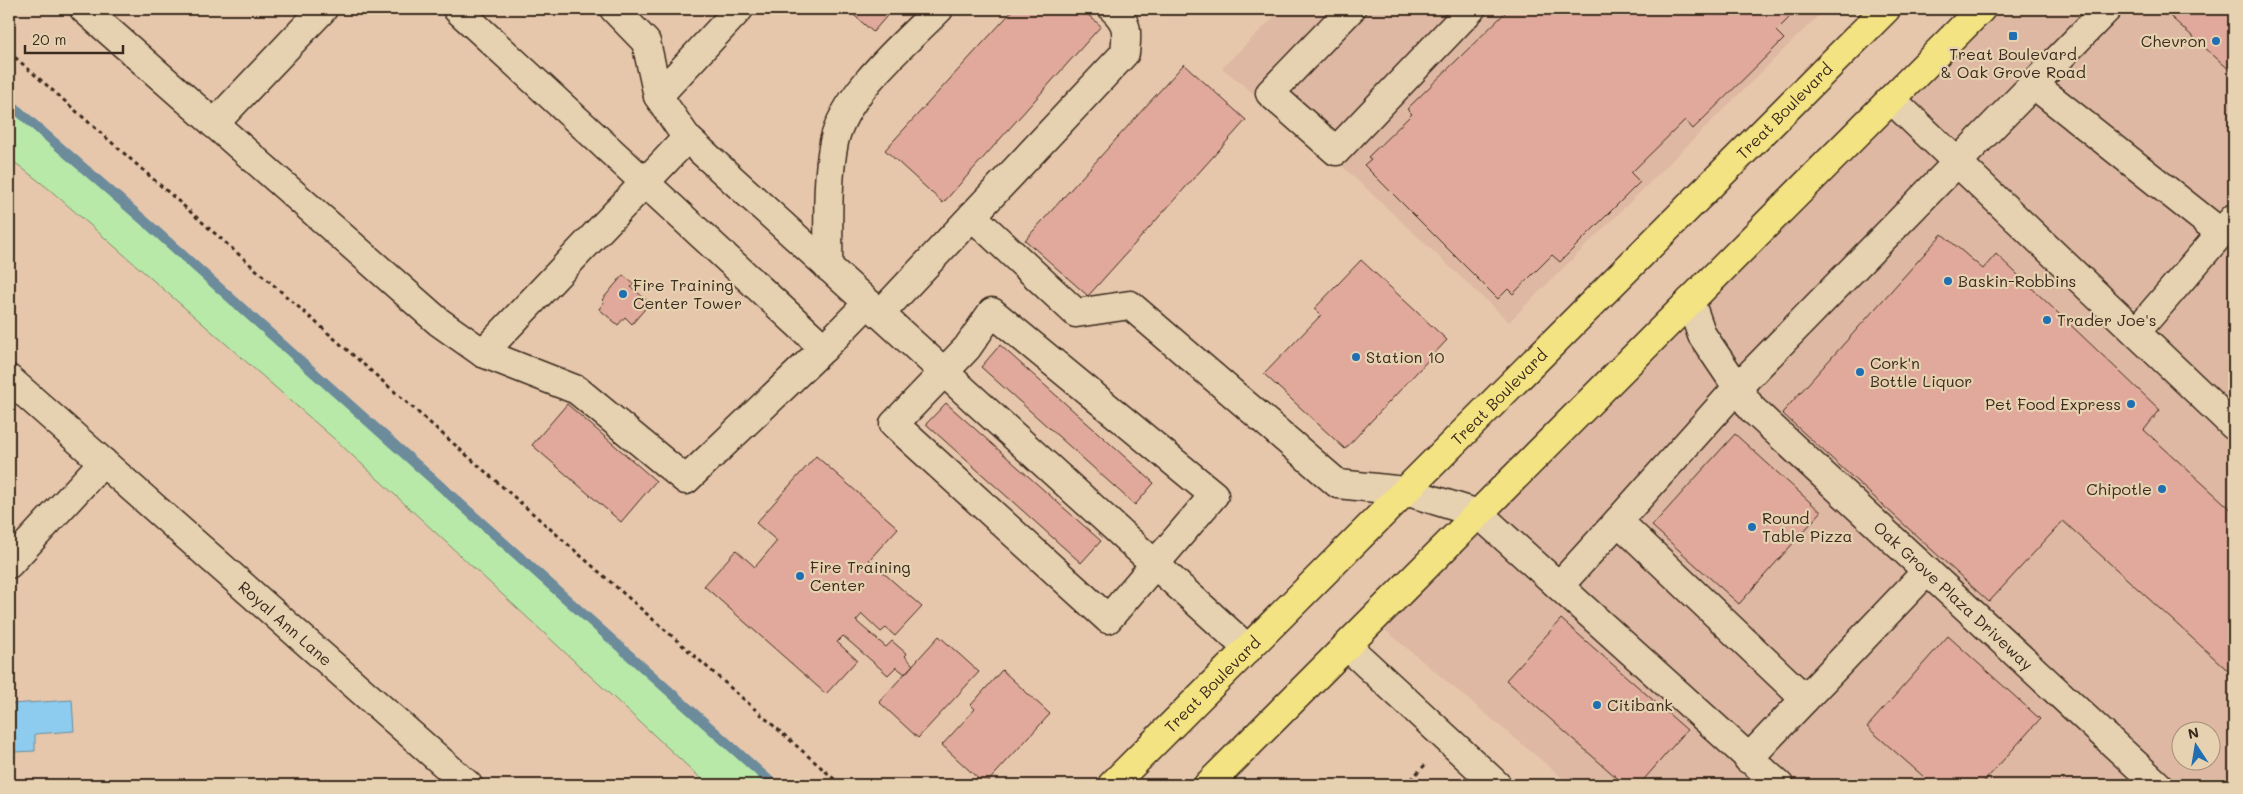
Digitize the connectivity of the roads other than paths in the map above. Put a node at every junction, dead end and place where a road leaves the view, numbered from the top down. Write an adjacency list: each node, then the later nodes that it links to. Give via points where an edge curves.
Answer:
1 (84, 9): 16 (street)
2 (324, 9): 16 (street)
3 (457, 9): 19 (street)
4 (614, 9): 14 (street, via 646,42)
5 (739, 9): 14 (street)
6 (939, 9): 22 (street, via 863,87 842,118 834,141)
7 (1113, 9): 20 (street, via 1127,30 1124,53)
8 (1352, 9): 9 (street, via 1270,92 1336,151)
9 (1471, 9)
10 (1886, 9): 33 (main road, Treat Boulevard)
11 (1981, 9): 15 (main road)
12 (2104, 10): 13 (street)
13 (2033, 84): 18 (street); 21 (street)
14 (658, 96): 17 (street)
15 (1891, 99): 18 (street); 23 (main road)
16 (214, 124): 27 (street, via 439,322)
17 (687, 138): 19 (street); 22 (street)
18 (1958, 161): 25 (street); 30 (street)
19 (645, 182): 26 (street); 27 (street)
20 (972, 216): 24 (street); 33 (street, via 1076,313 1130,305 1338,484)
21 (2228, 226): 25 (street)
22 (828, 267): 24 (street)
23 (1690, 301): 30 (street, Oak Grove Plaza Driveway, via 1702,335); 34 (main road)
24 (874, 309): 26 (street); 28 (street)
25 (2136, 332): 31 (street)
26 (824, 348): 27 (street, via 686,480 577,390)
27 (483, 353)
28 (943, 372): 37 (street); 37 (street, via 894,424 1108,619); 37 (street, via 967,348 992,312 1214,495)
29 (9, 380): 32 (street, Royal Ann Lane)
30 (1738, 388): 35 (street); 38 (street, Oak Grove Plaza Driveway, via 1752,409)
31 (2234, 426)
32 (103, 462): 36 (street); 44 (street, Royal Ann Lane)
33 (1405, 491): 34 (street); 41 (main road, Treat Boulevard)
34 (1479, 514): 39 (street); 40 (main road)
35 (1618, 521): 39 (street); 42 (street)
36 (9, 564)
37 (1154, 564): 41 (street)
38 (1927, 571): 42 (street); 49 (street, Oak Grove Plaza Driveway)
39 (1559, 586): 43 (street)
40 (1347, 646): 46 (main road); 47 (street)
41 (1248, 649): 45 (main road, Treat Boulevard)
42 (1805, 699): 43 (street)
43 (1748, 760): 48 (street)
44 (468, 785)
45 (1112, 785)
46 (1208, 785)
47 (1497, 785)
48 (1779, 785)
49 (2158, 785)

